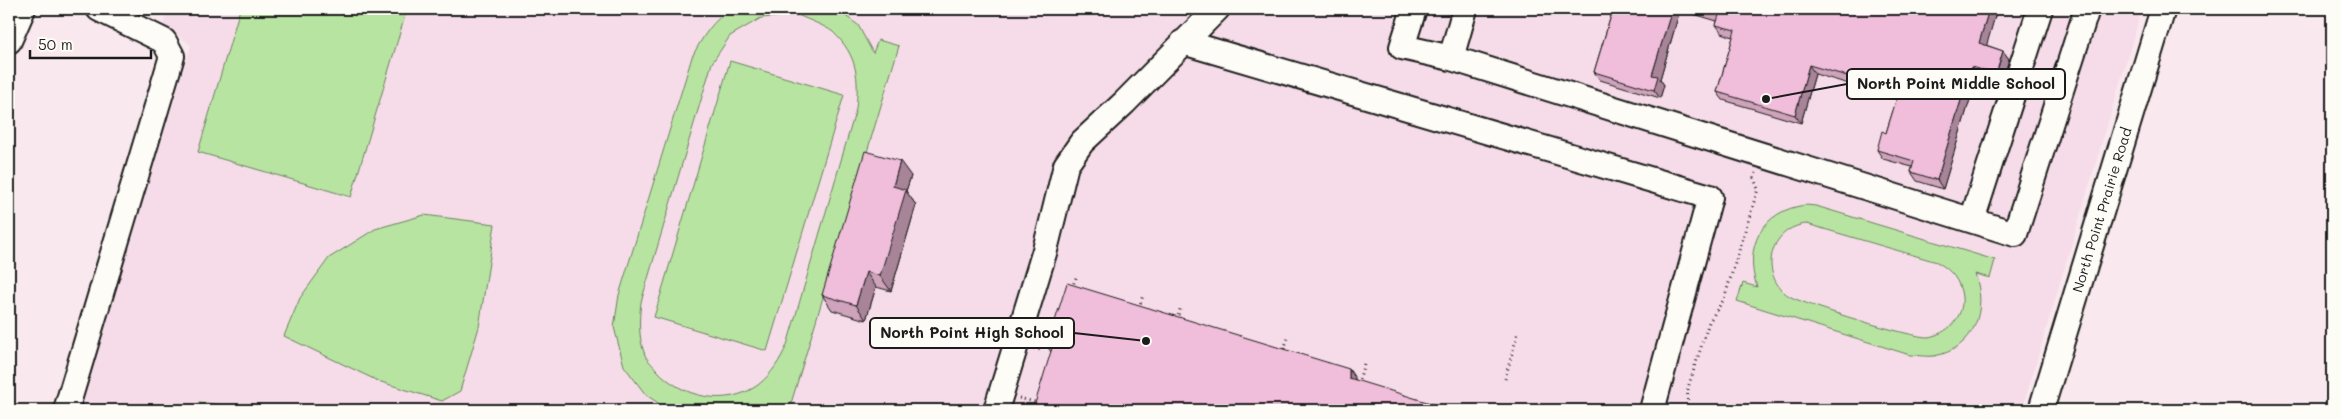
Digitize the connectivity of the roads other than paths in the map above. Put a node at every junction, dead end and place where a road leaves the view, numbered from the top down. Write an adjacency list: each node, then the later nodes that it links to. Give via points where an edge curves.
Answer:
1 (23, 9): 9 (street)
2 (99, 9): 14 (street, via 164,41 172,56)
3 (1217, 9): 10 (street)
4 (1414, 9): 11 (street, via 1402,47)
5 (1465, 9): 11 (street)
6 (2040, 9): 12 (street)
7 (2087, 9): 12 (street, via 2015,234)
8 (2163, 9): 16 (street, North Point Prairie Road)
9 (9, 41)
10 (1183, 42): 13 (street, via 1082,142 1066,165); 15 (street, via 1710,197)
11 (1451, 58): 12 (street)
12 (1972, 220)
13 (1005, 403)
14 (66, 410)
15 (1652, 410)
16 (2041, 410)

